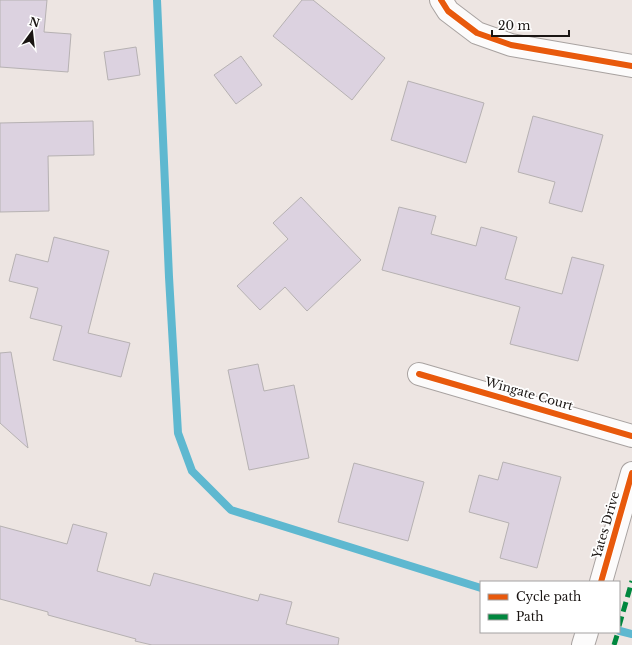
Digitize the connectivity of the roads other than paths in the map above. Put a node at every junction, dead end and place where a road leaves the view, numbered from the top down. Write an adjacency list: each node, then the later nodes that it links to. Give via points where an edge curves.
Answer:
1 (441, 0): 2 (street, via 448,11 476,33 511,45)
2 (632, 66)
3 (419, 374): 4 (street, Wingate Court)
4 (632, 436)
5 (632, 473): 6 (street, Yates Drive)
6 (601, 581)
7 (587, 633): 8 (street)
8 (583, 645)

